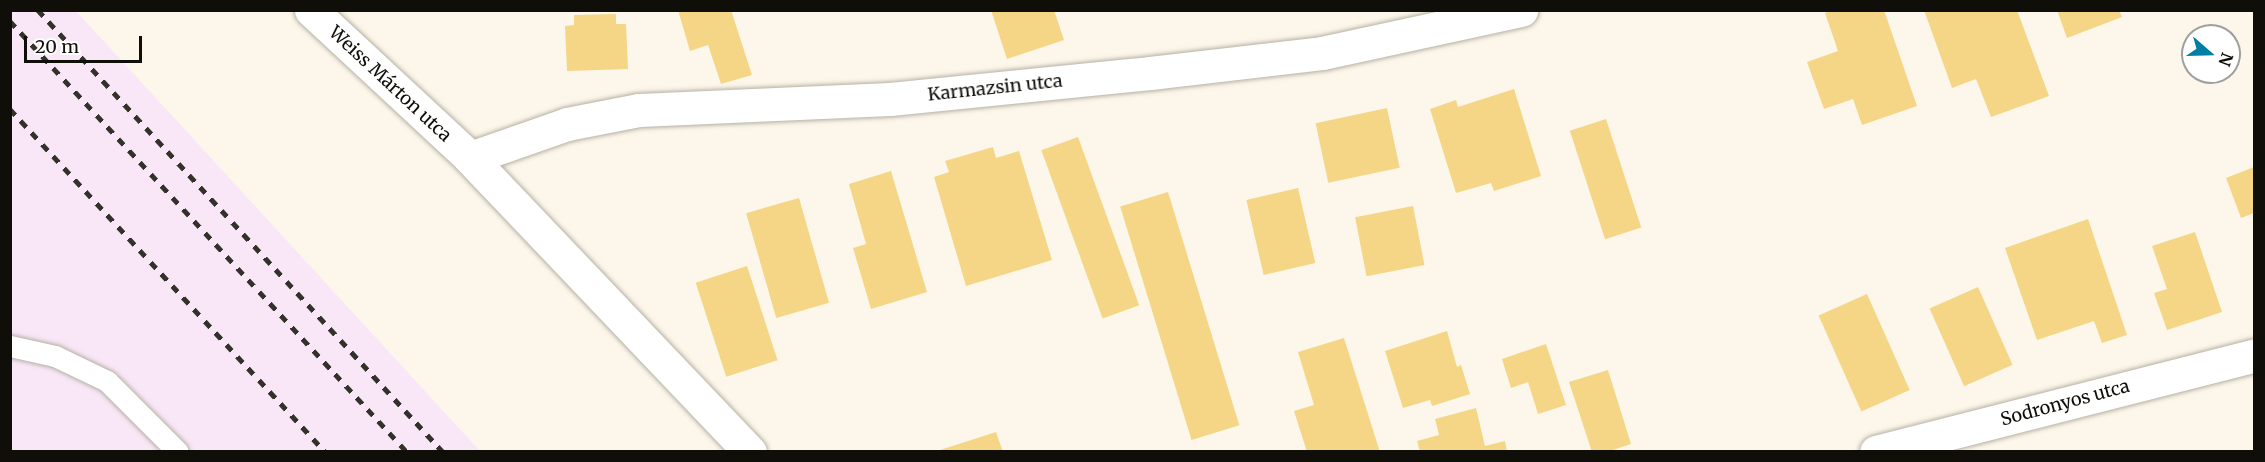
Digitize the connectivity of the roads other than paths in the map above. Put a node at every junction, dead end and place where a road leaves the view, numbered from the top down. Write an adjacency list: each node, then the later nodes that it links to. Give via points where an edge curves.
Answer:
1 (311, 10): 3 (street, Weiss Márton utca)
2 (1521, 10): 3 (street, Karmazsin utca, via 1322,53 1173,70 890,99 639,110 567,124)
3 (470, 158): 7 (street, Weiss Márton utca)
4 (10, 346): 6 (lane, via 55,356 107,381)
5 (2254, 356): 8 (street, Sodronyos utca)
6 (178, 452)
7 (750, 452)
8 (1876, 452)

